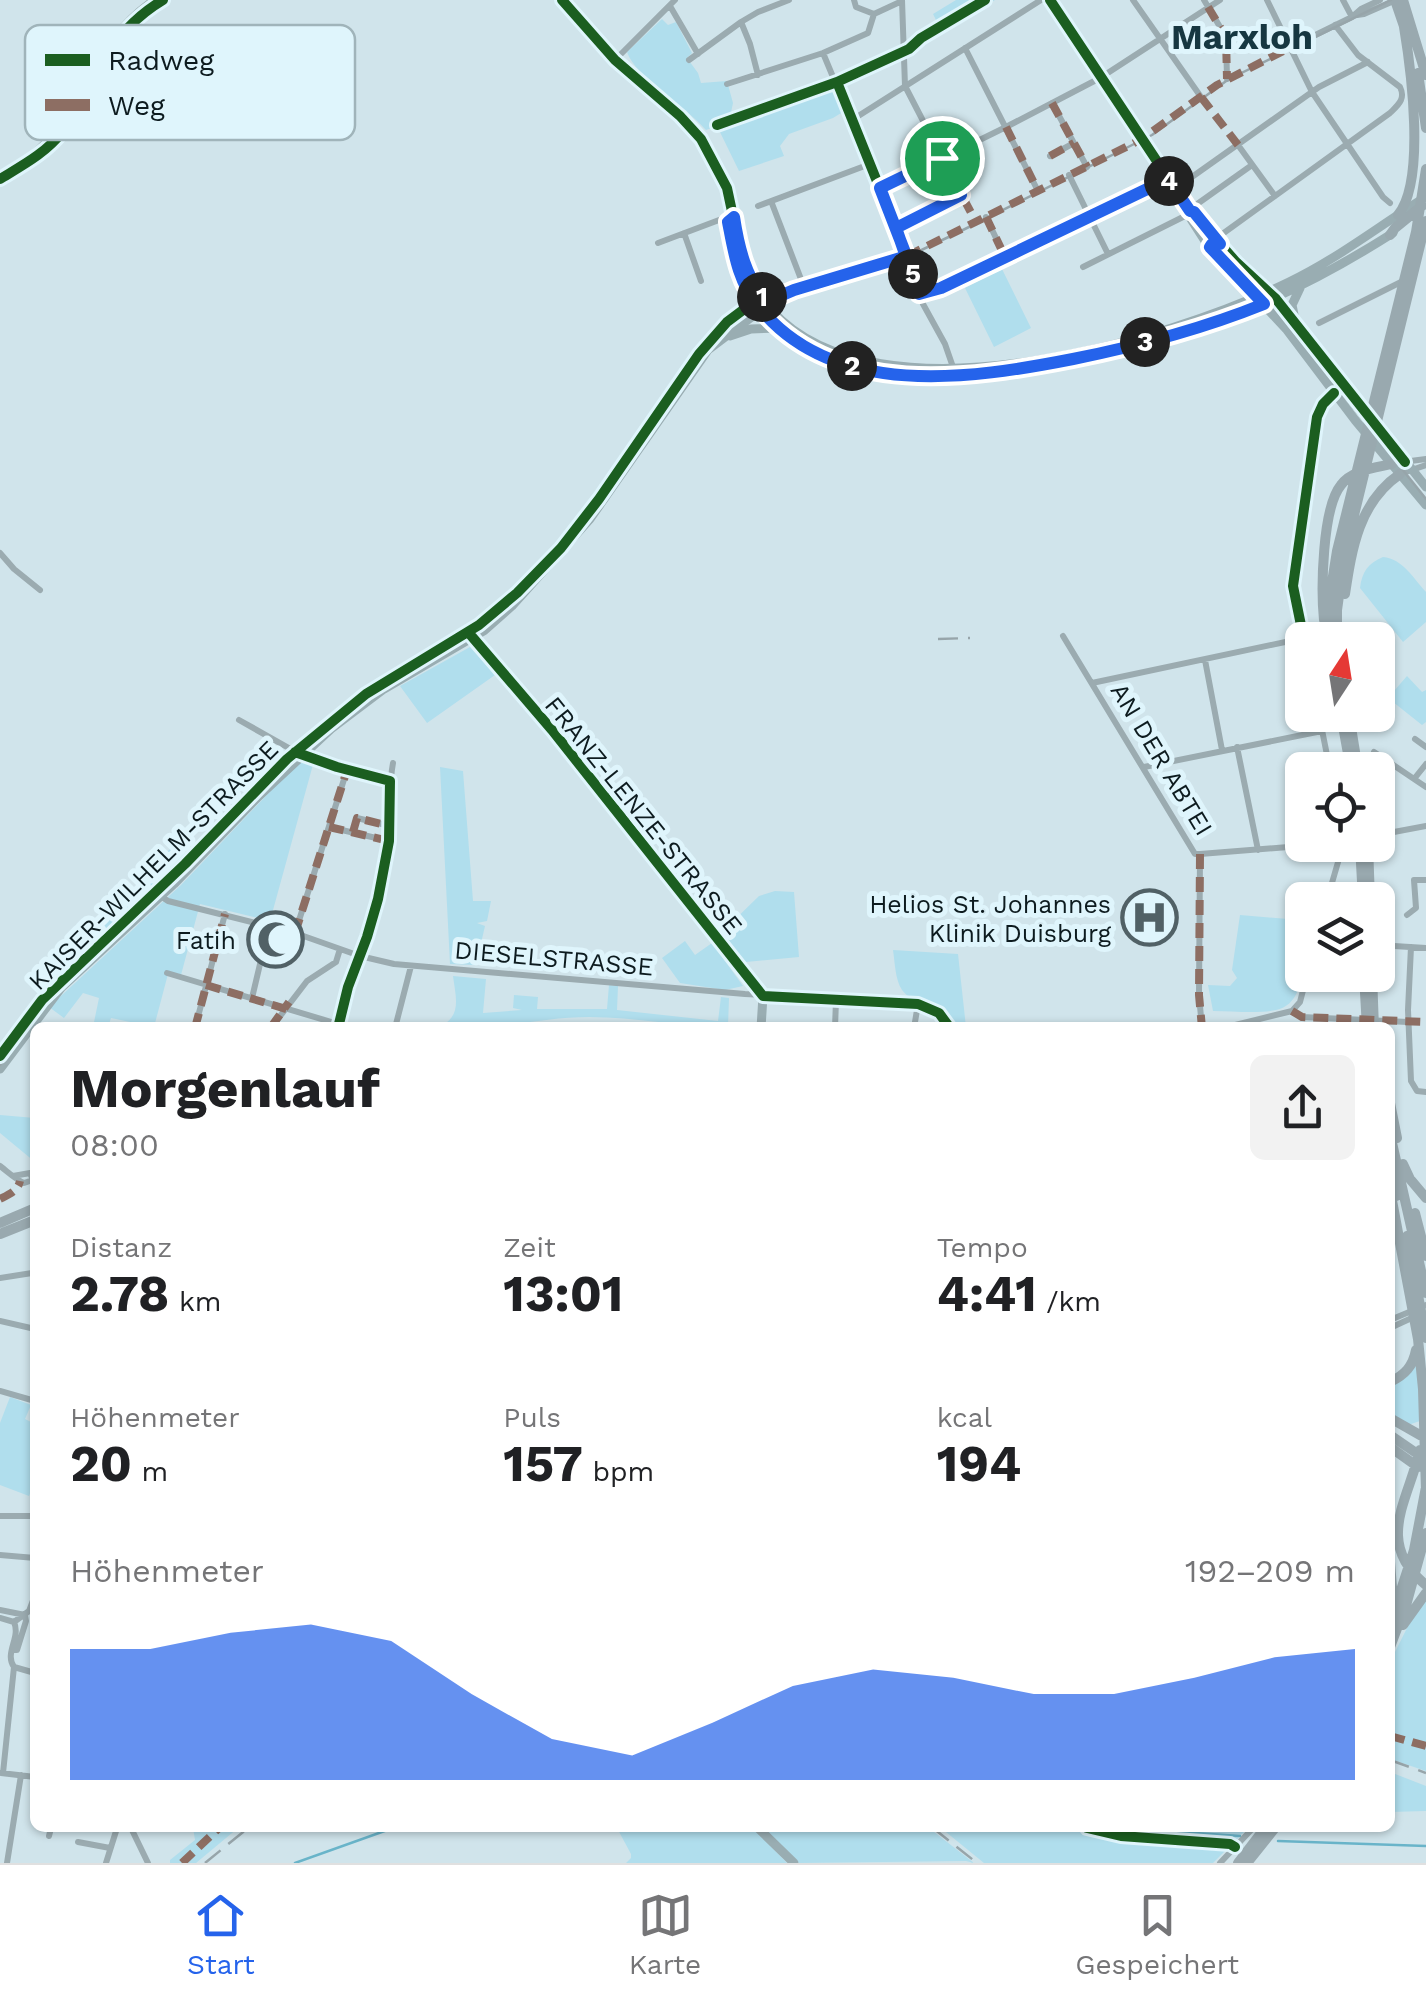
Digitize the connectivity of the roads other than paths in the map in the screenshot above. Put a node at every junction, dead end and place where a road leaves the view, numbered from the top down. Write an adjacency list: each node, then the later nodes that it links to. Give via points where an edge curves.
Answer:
1 (152, 0): 23 (street)
2 (163, 0): 24 (street)
3 (562, 0): 32 (main road)
4 (789, 0): 18 (street)
5 (902, 0): 19 (street); 40 (street)
6 (1041, 0): 27 (street)
7 (1050, 0): 37 (main road)
8 (1133, 0): 26 (street)
9 (1220, 0): 17 (street)
10 (1266, 0): 28 (street)
11 (1344, 0): 20 (street)
12 (1380, 0): 20 (street)
13 (1398, 0): 20 (street); 21 (highway)
14 (754, 2): 18 (street)
15 (672, 3): 30 (street); 32 (street)
16 (855, 4): 19 (street)
17 (1206, 4): 26 (street); 38 (street, via 1226,36)
18 (758, 12): 22 (street)
19 (874, 14): 29 (street, via 868,33)
20 (1354, 16): 25 (street)
21 (1406, 20): 31 (highway); 36 (highway); 46 (highway); 53 (highway, via 1414,86)
22 (741, 22): 30 (street); 35 (street)
23 (122, 25)
24 (132, 25)
25 (1336, 25): 28 (street); 34 (street)
26 (1160, 39): 37 (street); 42 (street)
27 (965, 48): 40 (street); 45 (street)
28 (1290, 48): 41 (street)
29 (823, 53): 35 (street); 44 (street)
30 (698, 54): 33 (street)
31 (1426, 54)
32 (615, 60): 72 (main road, via 692,129 715,165)
33 (690, 60)
34 (1368, 62): 41 (street); 49 (street, via 1396,82 1402,97)
35 (758, 75): 39 (street)
36 (1426, 75)
37 (1100, 77): 43 (street); 60 (main road)
38 (1228, 79)
39 (728, 84)
40 (905, 86): 44 (street); 52 (street)
41 (1312, 92): 49 (street); 50 (street)
42 (1201, 97)
43 (1052, 103): 45 (street); 48 (street)
44 (852, 120): 54 (street)
45 (1006, 127): 52 (street); 62 (street)
46 (1426, 128)
47 (51, 140): 59 (street)
48 (1074, 143): 51 (street); 56 (street)
49 (1347, 144): 63 (street); 66 (street)
50 (1238, 145): 55 (street); 60 (street)
51 (1050, 156)
52 (942, 158): 61 (street); 74 (street, via 963,198)
53 (1412, 161): 64 (highway); 69 (highway, via 1409,197)
54 (870, 164): 61 (street); 65 (street)
55 (1252, 165): 63 (street); 68 (street)
56 (1087, 167)
57 (1426, 169): 105 (highway)
58 (1069, 176): 70 (street)
59 (0, 179)
60 (1172, 185): 68 (main road); 70 (street, via 1160,180)
61 (880, 188): 74 (street)
62 (1038, 191)
63 (1275, 196): 77 (street)
64 (1426, 200): 69 (main road); 76 (highway)
65 (771, 201): 67 (street); 86 (street)
66 (1390, 203)
67 (758, 206)
68 (1190, 211): 77 (main road); 79 (street)
69 (1398, 214): 89 (main road)
70 (1089, 215): 79 (street); 81 (street)
71 (986, 217): 81 (street)
72 (730, 219): 75 (street); 85 (main road); 90 (main road)
73 (1426, 221): 105 (highway)
74 (896, 228): 80 (street)
75 (684, 233): 78 (street); 84 (street)
76 (1390, 235): 87 (main road)
77 (1212, 242): 89 (main road)
78 (658, 243)
79 (1108, 254): 82 (street)
80 (907, 256): 86 (street, KAISER-WILHELM-STRASSE); 88 (street)
81 (1005, 257): 88 (street)
82 (1084, 267)
83 (1426, 269): 93 (street)
84 (701, 281)
85 (743, 282): 90 (main road); 91 (main road)
86 (804, 287): 90 (street, KAISER-WILHELM-STRASSE)
87 (1301, 287): 89 (main road); 92 (main road, via 1292,305)
88 (919, 294): 97 (street, via 945,344)
89 (1266, 298): 92 (main road); 97 (main road, via 1095,349); 99 (main road)
90 (760, 304): 91 (main road, KAISER-WILHELM-STRASSE); 94 (main road); 95 (main road, KAISER-WILHELM-STRASSE); 97 (main road, via 842,354)
91 (740, 311): 96 (main road, KAISER-WILHELM-STRASSE)
92 (1295, 323): 98 (main road)
93 (1319, 323)
94 (780, 328): 95 (main road); 97 (main road, via 862,369 902,376)
95 (719, 341): 96 (main road, KAISER-WILHELM-STRASSE)
96 (698, 360): 113 (main road, KAISER-WILHELM-STRASSE, via 561,548)
97 (951, 372)
98 (1344, 387): 99 (street); 102 (main road)
99 (1334, 393): 100 (main road); 109 (street, via 1317,417 1295,570)
100 (1380, 450): 102 (main road); 103 (highway)
101 (1426, 464): 102 (street); 104 (street)
102 (1402, 467): 103 (highway); 104 (main road); 106 (main road); 112 (highway, via 1362,520)
103 (1372, 468): 110 (highway, via 1345,480 1332,504 1322,564)
104 (1424, 485)
105 (1355, 493): 111 (highway, via 1334,571)
106 (1426, 505)
107 (0, 553): 108 (street)
108 (40, 590)
109 (1300, 622)
110 (1330, 622)
111 (1332, 622)
112 (1338, 622)
113 (470, 635): 124 (main road, KAISER-WILHELM-STRASSE, via 367,700); 155 (main road, FRANZ-LENZE-STRASSE)
114 (1063, 636): 117 (street, AN DER ABTEI)
115 (1285, 643): 116 (street)
116 (1205, 660): 117 (street); 123 (street)
117 (1092, 682): 128 (street, AN DER ABTEI)
118 (240, 720): 124 (street)
119 (1317, 732): 121 (street)
120 (1415, 739): 122 (street)
121 (1237, 747): 123 (street); 140 (street)
122 (1426, 747)
123 (1222, 750): 128 (street)
124 (299, 754): 129 (street); 143 (main road, KAISER-WILHELM-STRASSE, via 269,776)
125 (392, 762): 131 (street)
126 (1426, 764): 130 (street)
127 (1395, 766): 130 (street)
128 (1144, 767): 141 (street, AN DER ABTEI)
129 (347, 770): 131 (street); 135 (street)
130 (1414, 779): 132 (street)
131 (390, 781): 133 (street)
132 (1426, 787)
133 (390, 826): 137 (street, via 357,818); 138 (street)
134 (1426, 826): 136 (street)
135 (328, 827): 137 (street); 147 (street)
136 (1395, 831)
137 (353, 832): 138 (street)
138 (389, 840): 152 (street)
139 (1285, 848): 140 (street)
140 (1258, 850): 141 (street)
141 (1200, 854): 176 (street, AN DER ABTEI)
142 (1426, 880): 145 (street, via 1414,880 1416,908)
143 (158, 895): 144 (street, DIESELSTRASSE); 166 (main road, KAISER-WILHELM-STRASSE, via 61,988); 183 (main road, KAISER-WILHELM-STRASSE, via 42,1000)
144 (225, 914): 146 (street, DIESELSTRASSE); 156 (street)
145 (1407, 915)
146 (269, 926): 147 (street, DIESELSTRASSE); 161 (street)
147 (295, 933): 151 (street, DIESELSTRASSE)
148 (1395, 946): 149 (street)
149 (1411, 947): 150 (street); 181 (street)
150 (1426, 948)
151 (340, 950): 152 (street, DIESELSTRASSE); 164 (street, via 336,962 306,982)
152 (360, 956): 153 (street, DIESELSTRASSE); 170 (street)
153 (411, 966): 159 (street, DIESELSTRASSE); 171 (street)
154 (167, 974): 156 (street)
155 (749, 980): 159 (street); 160 (main road, FRANZ-LENZE-STRASSE)
156 (206, 982): 161 (street); 167 (street)
157 (1303, 992): 165 (street)
158 (1369, 992): 179 (highway)
159 (745, 994): 160 (street, DIESELSTRASSE)
160 (763, 996): 162 (street, DIESELSTRASSE); 172 (main road)
161 (252, 998): 164 (street)
162 (836, 1000): 163 (street, DIESELSTRASSE); 173 (street)
163 (918, 1004): 174 (street); 175 (street)
164 (285, 1008): 168 (street); 169 (street)
165 (1292, 1010): 177 (street); 178 (street, via 1302,1019)
166 (35, 1022)
167 (196, 1022)
168 (274, 1022)
169 (326, 1022)
170 (339, 1022)
171 (396, 1022)
172 (762, 1022)
173 (835, 1022)
174 (915, 1022)
175 (946, 1022)
176 (1201, 1022)
177 (1244, 1022)
178 (1343, 1022)
179 (1370, 1022)
180 (1395, 1024): 181 (street)
181 (1408, 1024): 185 (street, via 1411,1081)
182 (30, 1029): 184 (main road, KAISER-WILHELM-STRASSE)
183 (0, 1056)
184 (0, 1069)
185 (1426, 1092)
186 (1395, 1126): 188 (highway)
187 (1395, 1162): 204 (highway)
188 (1403, 1164): 192 (highway); 200 (highway)
189 (0, 1166): 190 (street)
190 (30, 1182)
191 (1395, 1191): 204 (highway)
192 (1426, 1198)
193 (30, 1209): 195 (highway)
194 (1395, 1214): 201 (highway)
195 (0, 1219)
196 (30, 1222): 198 (highway)
197 (1426, 1233): 200 (highway)
198 (0, 1237)
199 (1395, 1250): 201 (highway)
200 (1425, 1252)
201 (1406, 1267): 204 (highway)
202 (30, 1273): 203 (street)
203 (0, 1278)
204 (1421, 1308): 205 (street); 207 (street); 209 (highway)
205 (1395, 1318)
206 (0, 1320): 208 (street)
207 (1395, 1325)
208 (30, 1328)
209 (1422, 1339): 210 (highway, via 1412,1364); 214 (highway)
210 (1395, 1379)
211 (0, 1391): 212 (street)
212 (30, 1400)
213 (1395, 1421): 214 (highway)
214 (1423, 1432): 215 (highway); 220 (highway); 226 (highway, via 1398,1538 1410,1570)
215 (1395, 1439)
216 (1395, 1443): 218 (highway)
217 (1395, 1445): 219 (highway)
218 (1426, 1460)
219 (1426, 1472)
220 (1426, 1488): 229 (highway)
221 (0, 1516): 222 (street)
222 (30, 1516)
223 (1426, 1533): 233 (highway)
224 (0, 1555): 225 (street)
225 (30, 1558)
226 (1426, 1586)
227 (1426, 1593): 234 (highway)
228 (30, 1609): 231 (street)
229 (1395, 1609)
230 (0, 1614): 231 (street); 232 (street)
231 (24, 1614): 232 (street); 235 (street, via 18,1650)
232 (14, 1622): 235 (street)
233 (1395, 1634)
234 (1395, 1639)
235 (12, 1650): 236 (street)
236 (14, 1668): 237 (street); 238 (street)
237 (30, 1673)
238 (1, 1773): 239 (street)
239 (21, 1776): 240 (street); 249 (street)
240 (30, 1777)
241 (116, 1832): 248 (street)
242 (133, 1832): 251 (street)
243 (762, 1832): 252 (main road)
244 (1249, 1832): 253 (street)
245 (1262, 1832): 254 (highway)
246 (1272, 1832): 255 (highway)
247 (78, 1842): 248 (street)
248 (110, 1848): 250 (street)
249 (7, 1863)
250 (106, 1863)
251 (148, 1863)
252 (794, 1863)
253 (1220, 1863)
254 (1238, 1863)
255 (1247, 1863)

